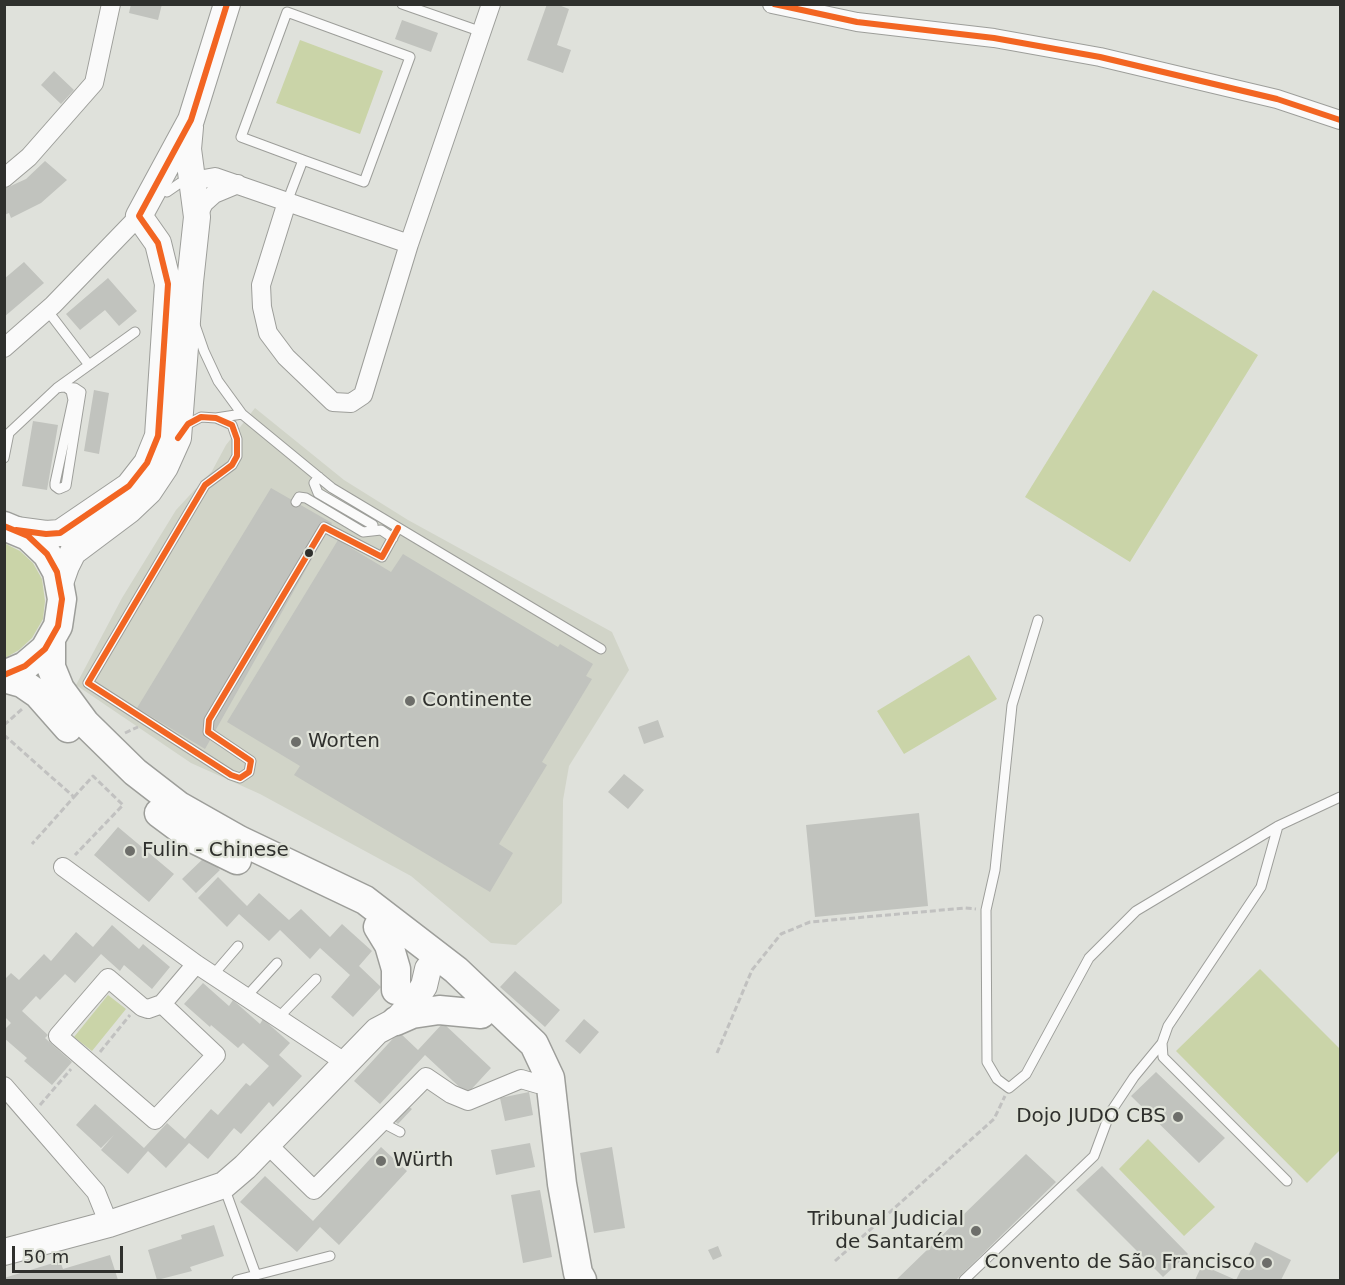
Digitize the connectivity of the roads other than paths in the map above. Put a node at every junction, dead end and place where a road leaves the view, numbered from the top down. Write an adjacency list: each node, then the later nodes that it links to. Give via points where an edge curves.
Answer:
1 (111, 4): 10 (street, via 94,83 29,157)
2 (227, 4): 7 (street)
3 (402, 4): 6 (lane)
4 (491, 4): 6 (street)
5 (772, 4): 8 (street, via 857,22 994,38 1100,57 1277,99)
6 (482, 32): 16 (street)
7 (191, 120): 11 (street, via 188,149); 14 (street)
8 (1341, 120)
9 (303, 160): 9 (lane, via 364,182 410,57 287,12 241,137); 13 (lane)
10 (4, 178)
11 (204, 179): 12 (street); 14 (lane, via 180,183); 15 (street)
12 (238, 184): 13 (street); 15 (street, via 214,194)
13 (287, 202): 16 (street); 16 (street, via 261,285 268,333 286,357 333,402 351,403 363,394)
14 (151, 203): 15 (street, via 180,196); 18 (street); 30 (street, via 168,284 158,436 147,463 129,486 60,533)
15 (197, 217): 17 (street)
16 (409, 244)
17 (188, 304): 23 (lane, via 218,381); 25 (street)
18 (47, 310): 20 (street); 21 (lane)
19 (135, 332): 21 (lane)
20 (4, 348)
21 (89, 365): 22 (lane)
22 (62, 388): 22 (lane, via 81,392 66,486 60,489 55,483 73,400 71,391); 26 (lane, via 9,433)
23 (242, 414): 24 (lane); 27 (lane)
24 (216, 418): 25 (lane, via 201,417 188,424); 32 (lane, via 232,425 237,456 232,465 205,485 88,683 231,776 240,778 249,772 251,761 208,732 209,720 324,527 382,557)
25 (178, 438): 33 (street, via 149,491 74,552)
26 (4, 458)
27 (319, 477): 29 (lane, via 314,487 318,493); 31 (lane, via 332,489)
28 (296, 502): 32 (lane, via 299,497 306,498 363,531 381,530)
29 (373, 525)
30 (10, 528): 33 (main road, via 31,538 44,550)
31 (398, 528): 32 (lane); 36 (lane)
32 (393, 538)
33 (60, 583): 35 (main road, via 62,608)
34 (1038, 620): 39 (lane, via 1012,705 995,870 986,910 987,1062 997,1079 1009,1088 1026,1074 1089,958 1136,911)
35 (51, 640): 37 (main road, via 29,664); 44 (main road, via 51,667 60,689 85,723 135,772 179,806 239,840 364,900)
36 (601, 649)
37 (4, 676): 41 (main road, via 38,694 84,747 137,797 194,838 348,907)
38 (1341, 797): 39 (lane)
39 (1278, 826): 54 (lane, via 1262,887 1168,1026)
40 (63, 867): 45 (street)
41 (378, 927): 44 (main road); 48 (main road, via 393,958)
42 (238, 946): 46 (lane)
43 (277, 963): 49 (lane)
44 (434, 963): 48 (street); 51 (main road); 53 (street, via 414,1001); 58 (main road, via 456,970 534,1044 549,1078)
45 (195, 964): 46 (street); 50 (street)
46 (213, 975): 49 (street)
47 (316, 979): 52 (lane)
48 (396, 990): 53 (street)
49 (246, 997): 52 (street)
50 (162, 1004): 50 (street, via 216,1054 155,1120 58,1036 108,978 148,1009)
51 (481, 1014): 53 (main road, via 439,1010 412,1014); 56 (main road, via 522,1051)
52 (278, 1018): 55 (street)
53 (386, 1026): 55 (street)
54 (1162, 1043): 62 (lane, via 1164,1057); 70 (lane, via 1110,1113 1094,1156)
55 (346, 1063): 61 (street)
56 (538, 1084): 58 (main road); 59 (street, via 521,1079 468,1101 426,1077)
57 (4, 1086): 64 (street, via 96,1192)
58 (556, 1121): 69 (main road, via 562,1184)
59 (381, 1122): 60 (lane); 61 (street, via 315,1190)
60 (400, 1132)
61 (267, 1144): 63 (street)
62 (1287, 1181)
63 (224, 1185): 64 (street); 67 (lane)
64 (109, 1224): 65 (street)
65 (4, 1252)
66 (330, 1256): 67 (lane)
67 (256, 1275): 68 (lane)
68 (237, 1281)
69 (582, 1281)
70 (964, 1281)

